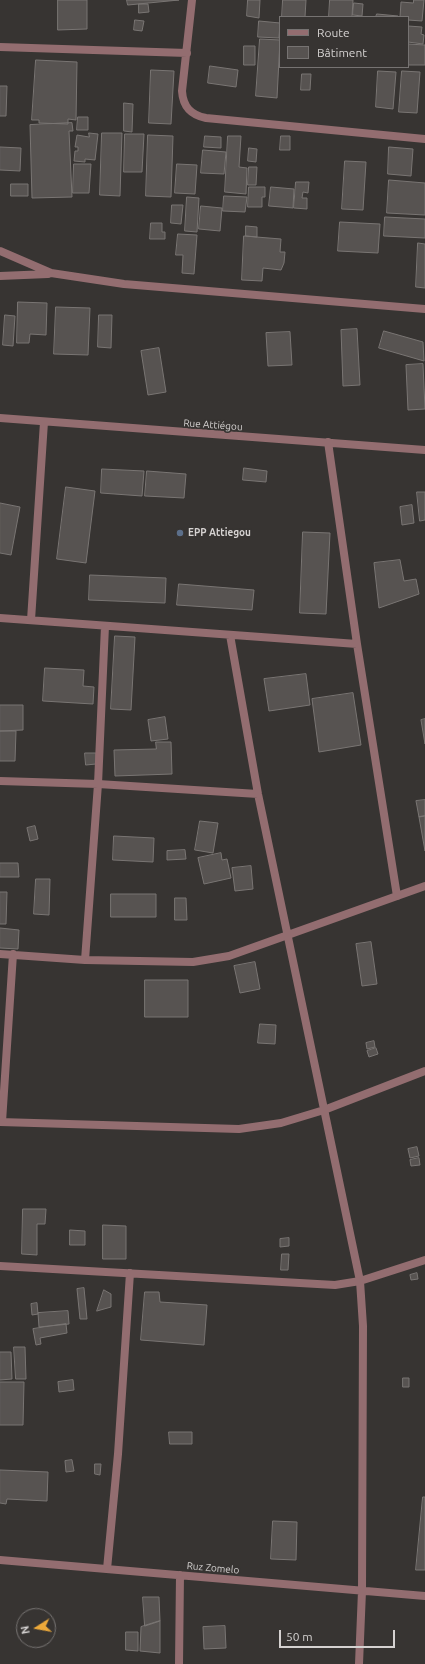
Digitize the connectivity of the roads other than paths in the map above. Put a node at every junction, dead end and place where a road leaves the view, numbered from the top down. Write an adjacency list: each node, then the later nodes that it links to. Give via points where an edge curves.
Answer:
1 (192, 0): 3 (street)
2 (0, 47): 3 (street)
3 (187, 53): 4 (street, via 182,99 185,107 198,117)
4 (425, 139)
5 (0, 250): 6 (street)
6 (51, 274): 7 (street); 8 (street, via 124,284)
7 (0, 276)
8 (425, 309)
9 (0, 418): 10 (street, Rue Attiégou)
10 (44, 422): 11 (street, Rue Attiégou); 14 (street)
11 (328, 442): 12 (street, Rue Attiégou); 17 (street)
12 (425, 450)
13 (0, 618): 14 (street)
14 (31, 620): 15 (street)
15 (105, 626): 16 (street); 19 (street)
16 (230, 635): 17 (street); 20 (street)
17 (357, 644): 22 (street)
18 (0, 781): 19 (street)
19 (98, 784): 20 (street); 26 (street)
20 (258, 794): 23 (street)
21 (425, 886): 22 (street)
22 (397, 896): 23 (street)
23 (288, 934): 26 (street, via 229,956 193,962); 28 (street)
24 (0, 954): 25 (street)
25 (13, 954): 26 (street); 29 (street)
26 (85, 960)
27 (425, 1072): 28 (street)
28 (324, 1110): 29 (street, via 281,1123 239,1128); 33 (street)
29 (1, 1122)
30 (425, 1260): 33 (street)
31 (0, 1266): 32 (street)
32 (130, 1273): 33 (street, via 335,1285); 35 (street, via 118,1454)
33 (360, 1281): 37 (street, via 363,1326)
34 (0, 1560): 35 (street, Ruz Zomelo)
35 (107, 1569): 36 (street, Ruz Zomelo)
36 (180, 1575): 37 (street, Ruz Zomelo); 39 (street)
37 (362, 1591): 38 (street, Ruz Zomelo); 40 (street)
38 (425, 1596)
39 (179, 1664)
40 (359, 1664)

